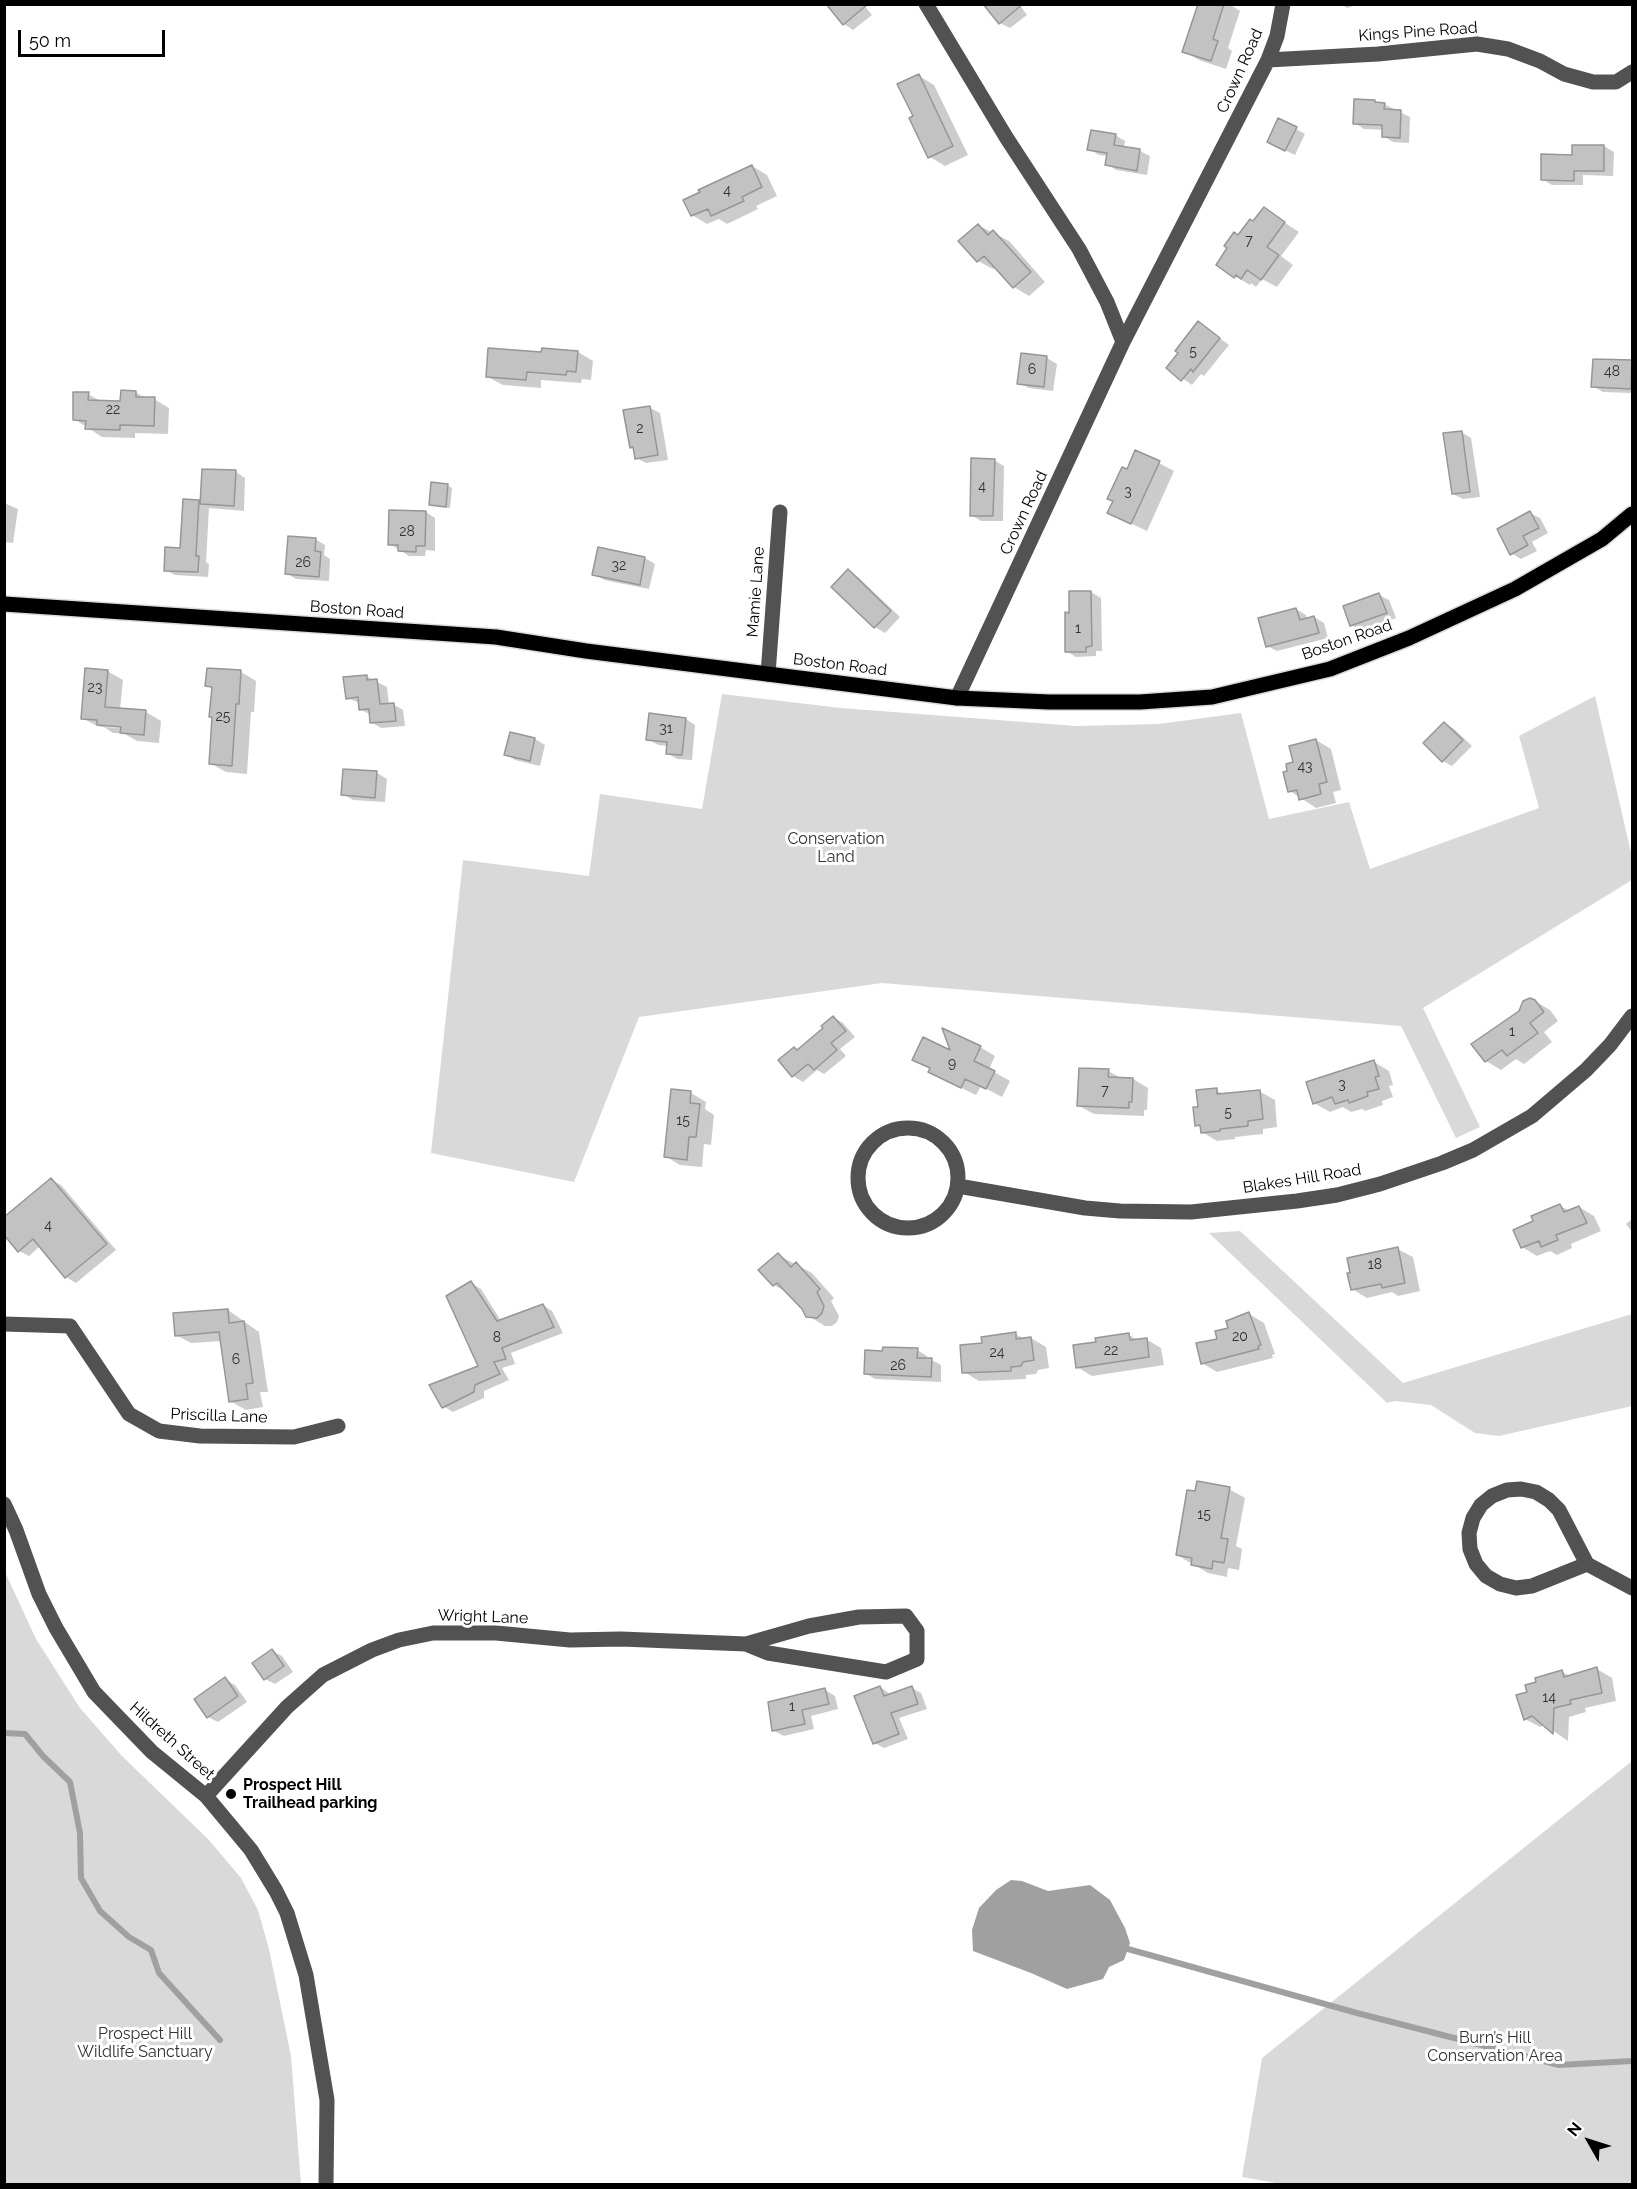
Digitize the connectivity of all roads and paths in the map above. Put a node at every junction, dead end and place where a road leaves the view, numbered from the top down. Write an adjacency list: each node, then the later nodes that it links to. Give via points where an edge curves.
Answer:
1 (926, 4): 5 (street, via 1079,249)
2 (1283, 4): 3 (street, Crown Road)
3 (1268, 60): 4 (street, Kings Pine Road, via 1477,44 1508,49 1564,74 1593,82 1616,82); 5 (street, Crown Road)
4 (1632, 72)
5 (1123, 342): 10 (street, Crown Road)
6 (780, 512): 9 (street, Mamie Lane)
7 (1632, 514): 10 (main road, Boston Road, via 1602,539 1515,589 1409,638 1329,669 1212,696 1117,702)
8 (4, 604): 9 (main road, Boston Road, via 496,637)
9 (768, 674): 10 (main road, Boston Road)
10 (957, 698)
11 (1632, 1016): 12 (street, Blakes Hill Road, via 1586,1070 1532,1116 1503,1134 1442,1163 1337,1195 1191,1212 1085,1208)
12 (958, 1186): 12 (street, via 958,1169 947,1146 933,1134 917,1128 891,1131 876,1139 858,1168 858,1185 867,1208 884,1223 900,1228 923,1227 938,1219 949,1208)
13 (4, 1324): 14 (street, Priscilla Lane, via 70,1326 129,1414 159,1431 200,1436 294,1437)
14 (338, 1426)
15 (4, 1504): 19 (street, Hildreth Street, via 39,1594 94,1692 152,1752)
16 (1587, 1564): 16 (street, via 1532,1586 1500,1584 1476,1564 1470,1549 1473,1518 1492,1496 1507,1490 1536,1492 1559,1510); 17 (street)
17 (1632, 1588)
18 (746, 1644): 18 (street, Wright Lane, via 859,1617 906,1616 916,1631 916,1659 886,1672 768,1653); 19 (street, Wright Lane, via 570,1640 496,1633 433,1633 399,1640 323,1675 287,1707)
19 (206, 1796): 20 (street, Hildreth Street, via 251,1850 287,1913 306,1975 327,2100)
20 (326, 2184)

